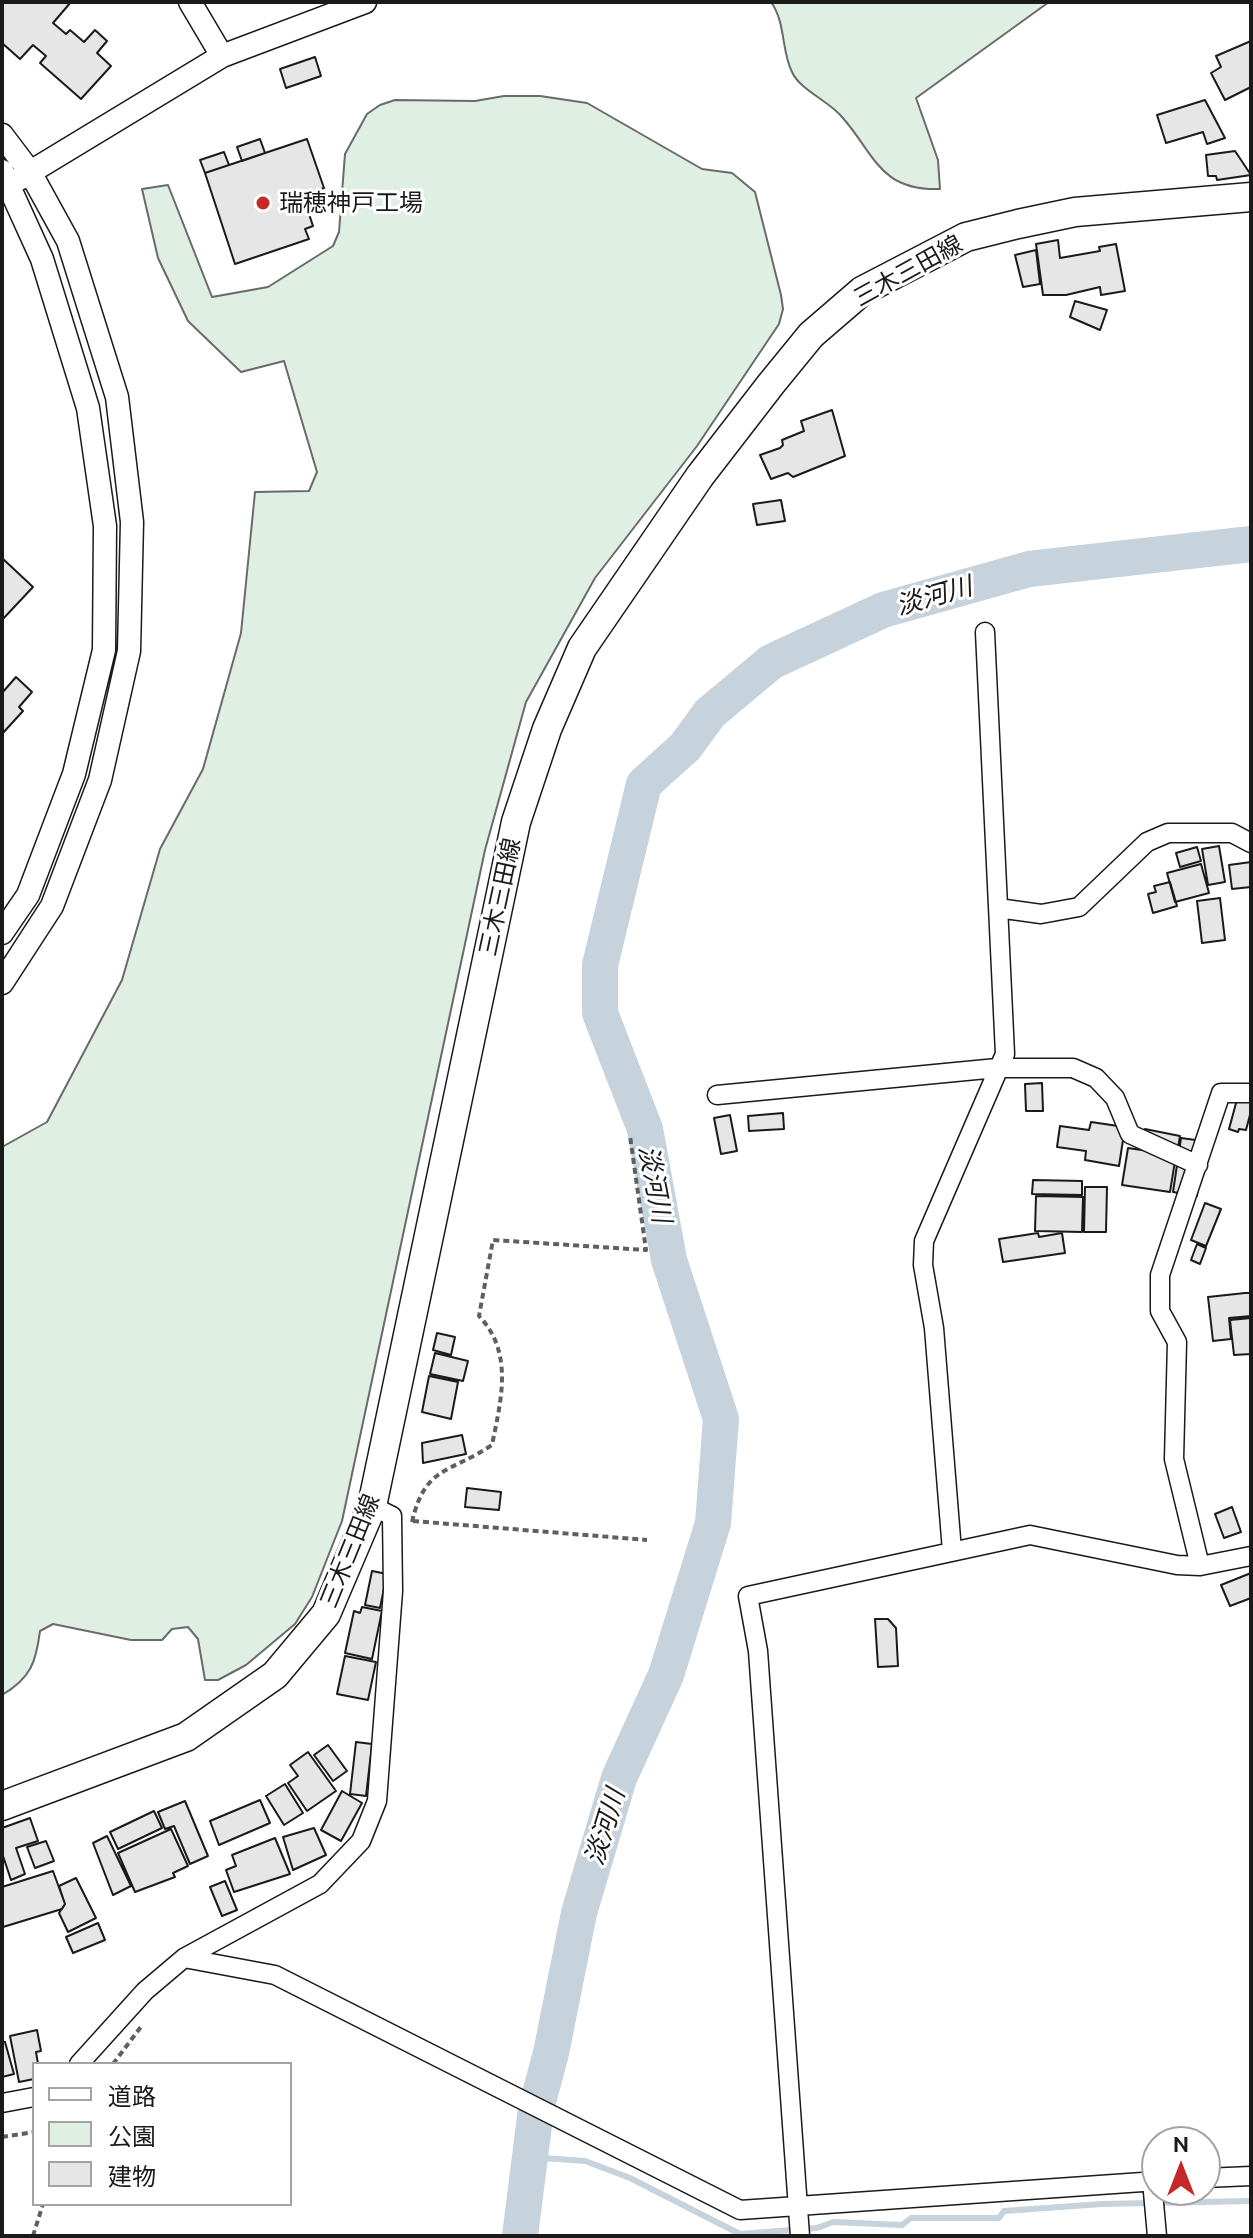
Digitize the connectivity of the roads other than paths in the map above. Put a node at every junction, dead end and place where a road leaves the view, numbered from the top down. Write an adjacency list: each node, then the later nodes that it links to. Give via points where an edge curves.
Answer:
1 (190, 2): 3 (street)
2 (365, 2): 3 (street)
3 (222, 56): 5 (street)
4 (2, 135): 5 (street)
5 (30, 172): 6 (street); 12 (street, via 68,241 117,397 132,522 129,651 100,780 52,906)
6 (4, 181): 11 (street, via 42,259 88,408 105,526 104,650 74,774 28,895)
7 (1251, 197): 17 (main road, 三木三田線, via 1075,212 1018,224 966,237 862,291 811,335 771,384 700,476 582,648 516,822)
8 (985, 632): 10 (street)
9 (1251, 843): 10 (street, via 1232,833 1168,833 1147,842 1079,907 1041,914)
10 (998, 908): 13 (street, via 1005,1054)
11 (2, 933)
12 (2, 983)
13 (997, 1068): 15 (street); 16 (street, via 1073,1068 1096,1078 1115,1098 1130,1134); 18 (street, via 924,1241)
14 (1251, 1093): 16 (street, via 1221,1093)
15 (717, 1095)
16 (1198, 1165): 20 (street, via 1160,1275 1160,1311 1177,1342 1174,1459)
17 (372, 1506): 21 (main road, 三木三田線, via 326,1614 275,1675 186,1737); 22 (street, via 392,1516 393,1591 377,1801 361,1841 320,1884)
18 (952, 1551): 20 (street, via 1030,1535); 30 (street, via 748,1596 758,1651)
19 (1251, 1556): 20 (street)
20 (1200, 1566)
21 (2, 1806)
22 (184, 1958): 23 (street, via 145,1991); 30 (street, via 275,1975 740,2210)
23 (81, 2062)
24 (32, 2097): 25 (street)
25 (2, 2103)
26 (1251, 2176): 27 (street)
27 (1221, 2177)
28 (1141, 2183): 30 (street)
29 (1156, 2206): 31 (street)
30 (799, 2221)
31 (1157, 2234)

